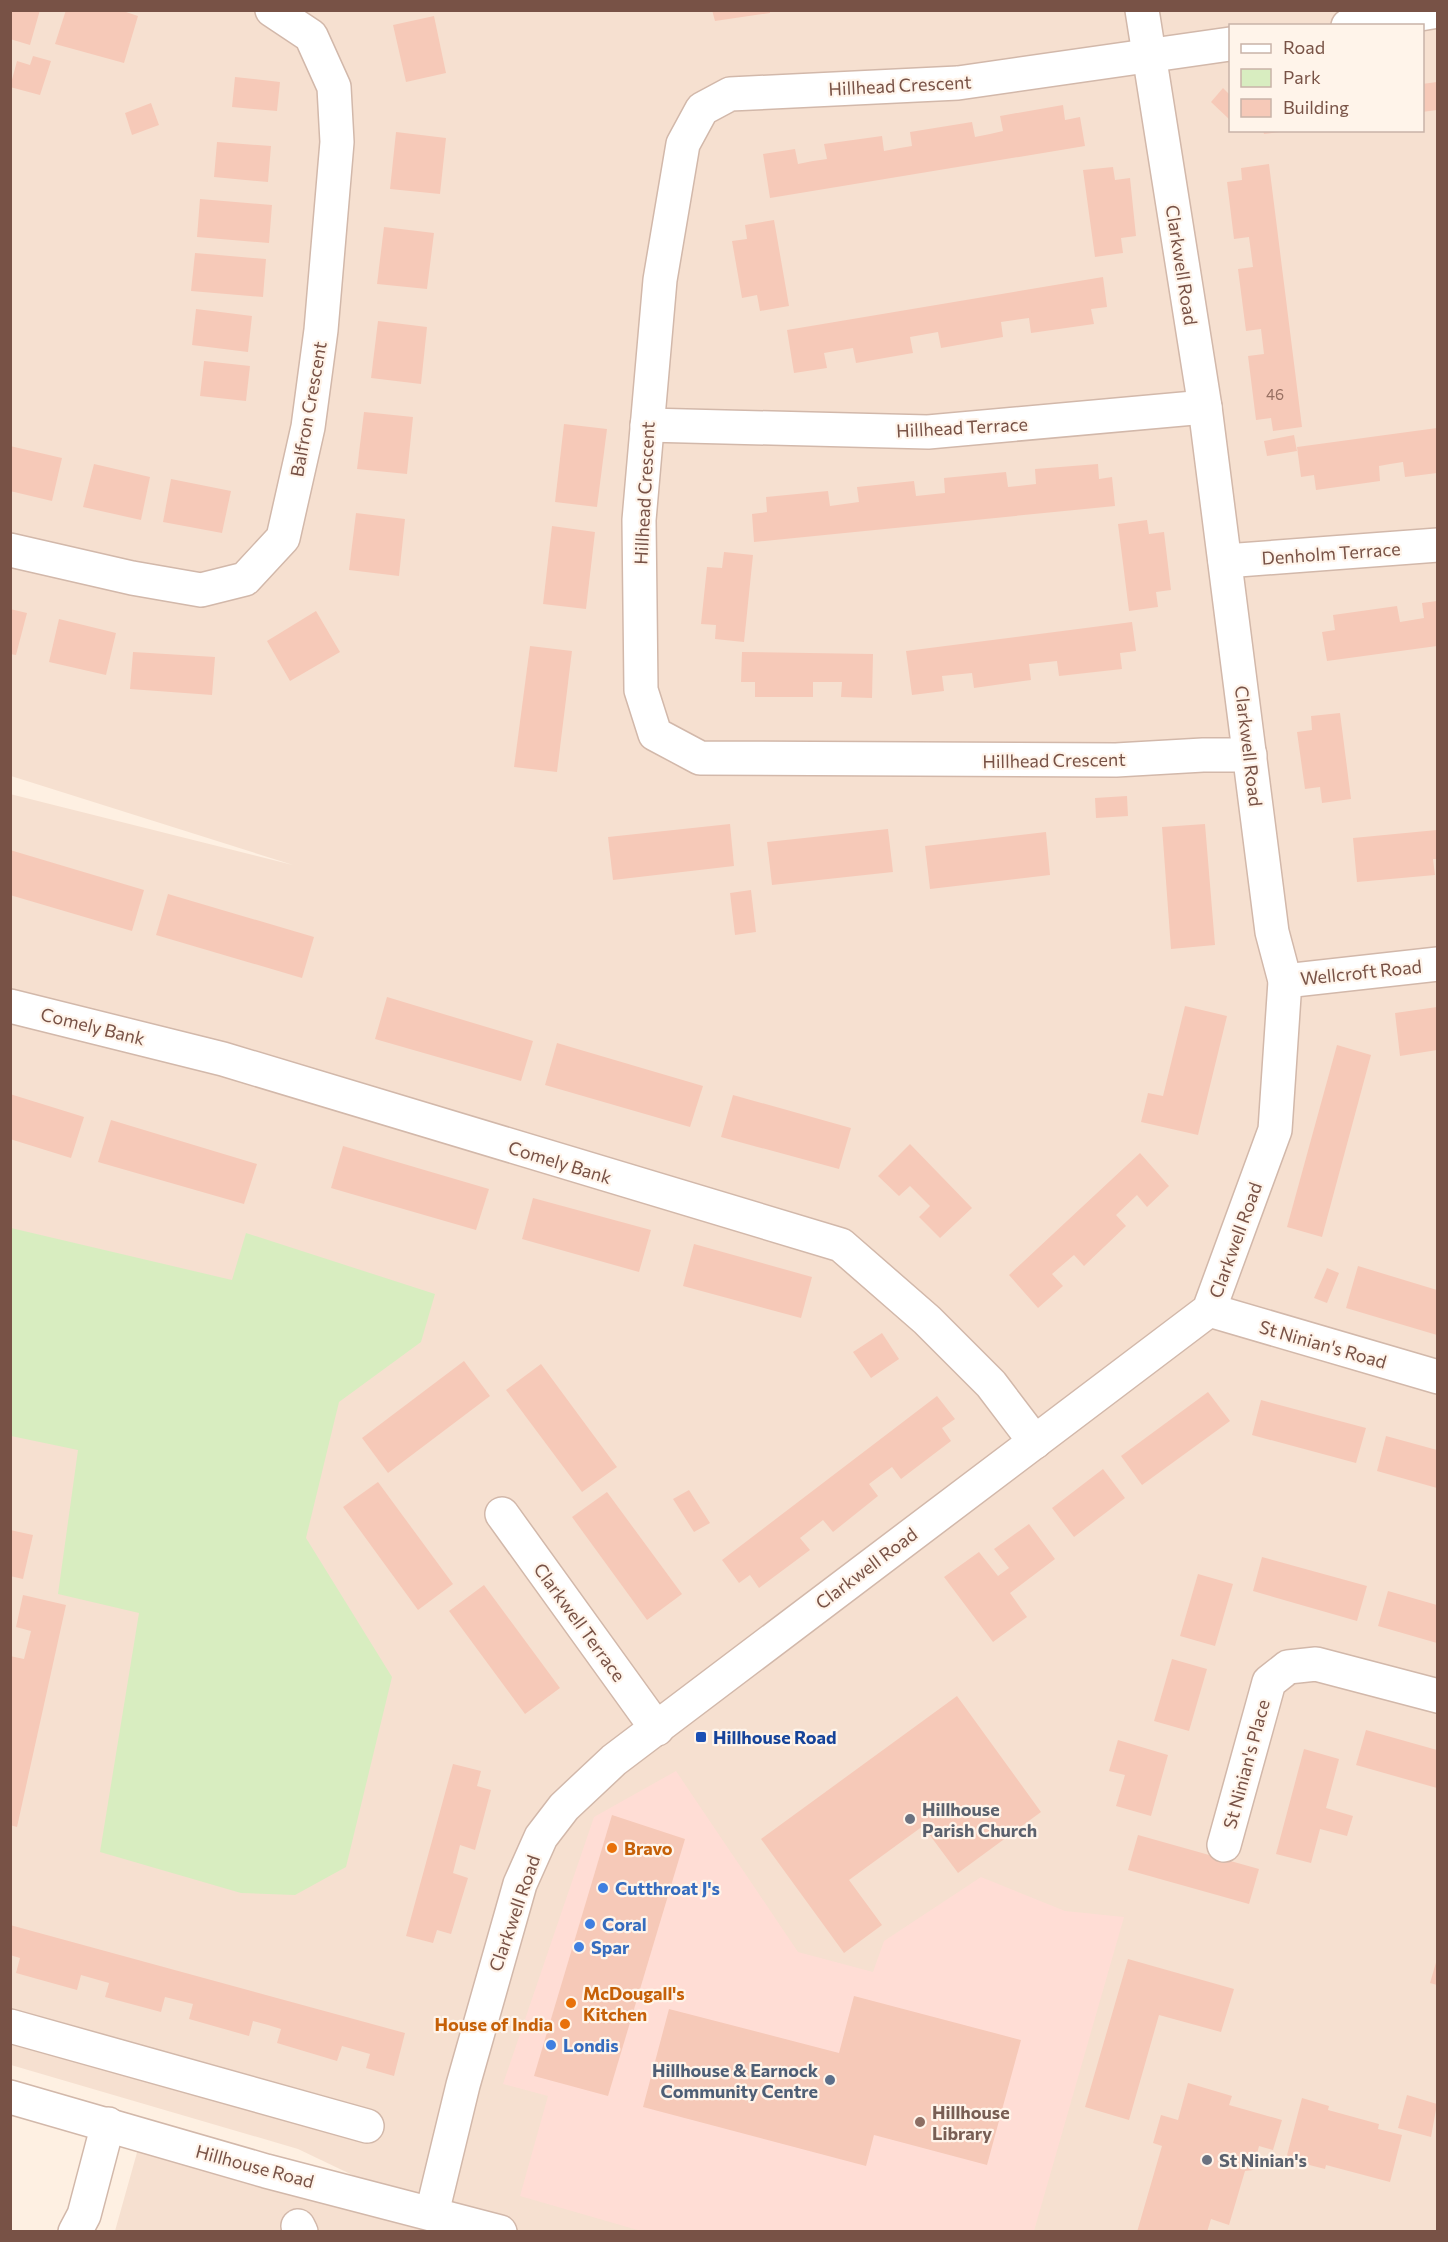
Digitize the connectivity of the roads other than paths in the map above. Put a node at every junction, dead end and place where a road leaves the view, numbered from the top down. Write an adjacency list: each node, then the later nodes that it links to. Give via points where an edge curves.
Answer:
1 (272, 10): 10 (street, Balfron Crescent, via 311,36 334,87 337,142 311,405 283,538 245,579 201,590)
2 (1142, 10): 6 (street, Clarkwell Road)
3 (1437, 11): 4 (street)
4 (1360, 24)
5 (1229, 44): 6 (street, Hillhead Crescent)
6 (1149, 57): 7 (street, Clarkwell Road); 8 (street, Hillhead Crescent, via 958,83 730,94 702,109 683,144 660,280)
7 (1205, 407): 8 (street, Hillhead Terrace, via 928,432); 11 (street, Clarkwell Road)
8 (647, 425): 12 (street, Hillhead Crescent, via 639,520 641,690 655,734 700,758 1116,760)
9 (1437, 545): 11 (street, Denholm Terrace)
10 (10, 550)
11 (1225, 561): 12 (street, Clarkwell Road)
12 (1250, 755): 14 (street, Clarkwell Road, via 1272,932)
13 (1437, 964): 14 (street, Wellcroft Road)
14 (1285, 981): 16 (street, Clarkwell Road, via 1275,1130)
15 (10, 1006): 18 (street, Comely Bank, via 224,1059 841,1245 927,1320 991,1384)
16 (1209, 1310): 17 (street, St Ninian's Road); 18 (street, Clarkwell Road)
17 (1437, 1377)
18 (1035, 1442): 21 (street, Clarkwell Road)
19 (502, 1514): 21 (street, Clarkwell Terrace)
20 (1437, 1696): 22 (street, St Ninian's Place, via 1316,1664 1288,1667 1269,1682)
21 (657, 1729): 27 (street, Clarkwell Road, via 614,1760 564,1806 541,1837 520,1884 500,1948)
22 (1224, 1845)
23 (10, 2026): 26 (street)
24 (10, 2097): 25 (street, Hillhouse Road)
25 (108, 2124): 27 (street, Hillhouse Road, via 266,2171); 28 (street, via 84,2215)
26 (366, 2126)
27 (432, 2213): 29 (street, Hillhouse Road)
28 (75, 2232)
29 (500, 2232)

